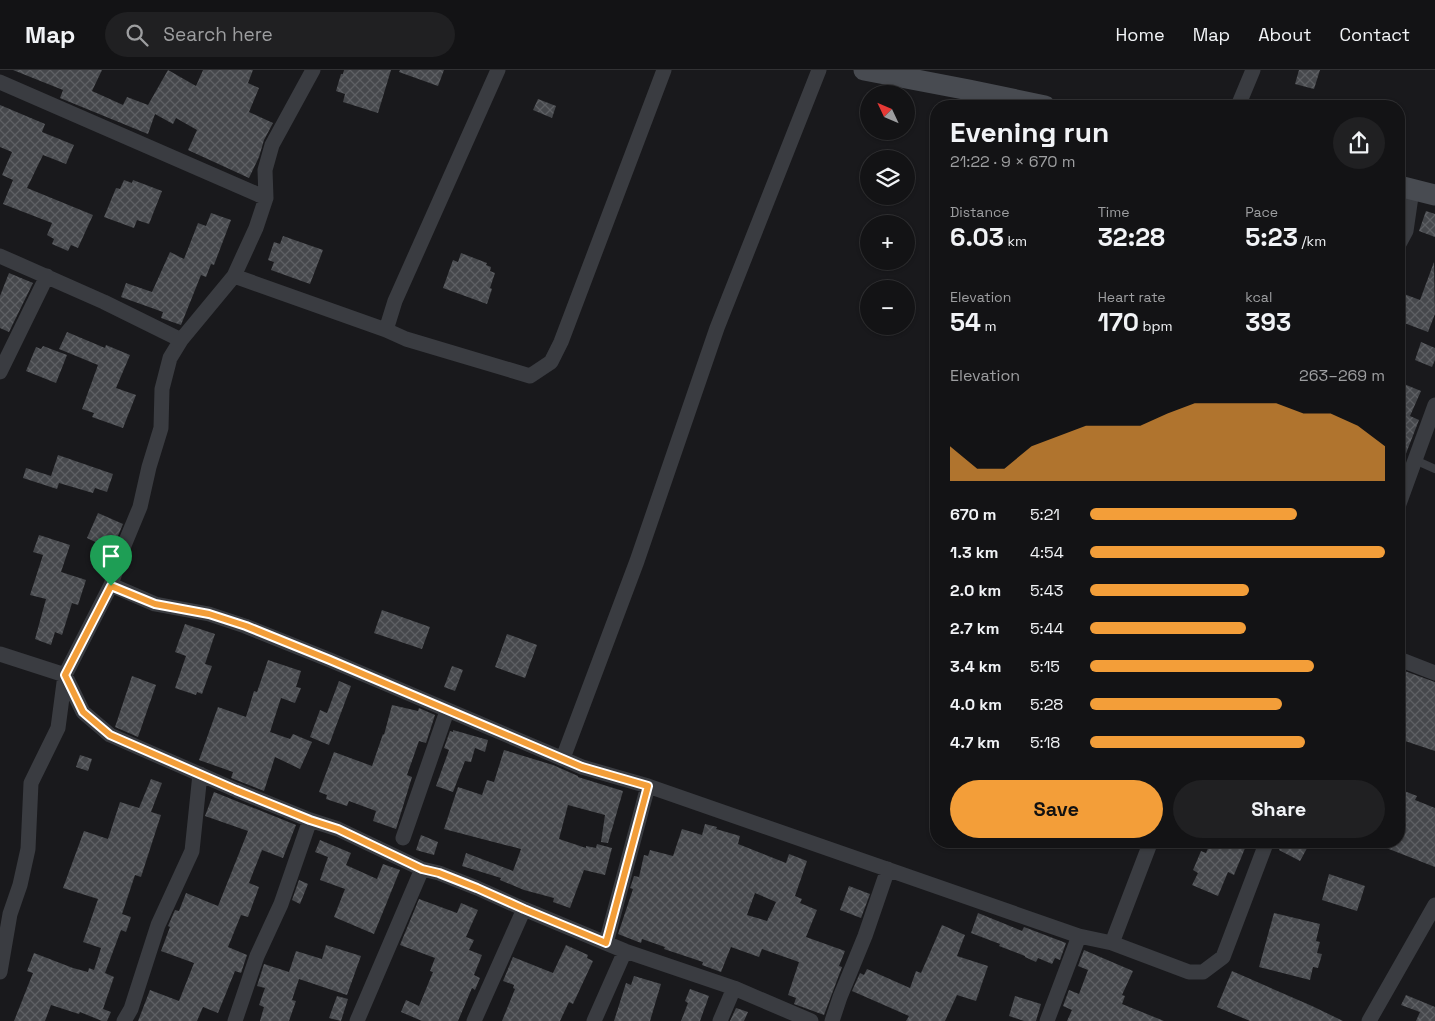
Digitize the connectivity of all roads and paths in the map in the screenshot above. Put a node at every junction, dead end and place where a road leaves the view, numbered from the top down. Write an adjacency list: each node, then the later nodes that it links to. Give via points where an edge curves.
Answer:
1 (313, 70): 12 (street, via 272,145 265,170)
2 (498, 70): 17 (street, via 395,301)
3 (664, 70): 17 (street, via 551,362 530,376)
4 (819, 70): 30 (street, via 716,328 637,561)
5 (864, 70): 8 (street)
6 (1253, 70): 9 (street)
7 (0, 82): 12 (street)
8 (1016, 100)
9 (1240, 100)
10 (1406, 188): 11 (street); 13 (street)
11 (1435, 195)
12 (266, 198): 16 (street)
13 (1405, 233)
14 (0, 256): 15 (street)
15 (47, 276): 18 (street); 19 (street)
16 (234, 276): 17 (street); 18 (street)
17 (386, 330)
18 (181, 340): 24 (street, via 170,358 162,389 161,428 140,507)
19 (0, 372)
20 (1435, 405): 21 (street)
21 (1416, 460): 22 (lane); 23 (street)
22 (1435, 468)
23 (1405, 488)
24 (111, 586): 28 (street); 29 (street, via 155,604 209,614 246,626)
25 (0, 654): 28 (street)
26 (1405, 661): 27 (street)
27 (1435, 673)
28 (65, 675): 31 (street, via 83,712 110,735); 45 (street, via 58,728 31,783 28,849 10,914)
29 (447, 711): 30 (street); 34 (street)
30 (563, 758): 32 (street, via 582,767)
31 (200, 774): 33 (street); 47 (street, via 192,851 158,925 131,1009)
32 (648, 786): 38 (street); 42 (street)
33 (310, 820): 37 (street, via 338,829); 48 (street)
34 (403, 838)
35 (1148, 848): 43 (street)
36 (1264, 848): 43 (street, via 1224,957 1203,972 1189,972)
37 (422, 869): 40 (street); 49 (street)
38 (888, 869): 41 (street); 54 (street)
39 (1435, 905): 56 (street)
40 (524, 909): 42 (street); 50 (street)
41 (1078, 936): 43 (street); 55 (street)
42 (606, 943): 44 (street)
43 (1112, 943)
44 (625, 951): 46 (street); 51 (street)
45 (0, 972)
46 (734, 988): 52 (street); 53 (street)
47 (124, 1021)
48 (235, 1021)
49 (357, 1021)
50 (474, 1021)
51 (594, 1021)
52 (720, 1021)
53 (811, 1021)
54 (832, 1021)
55 (1047, 1021)
56 (1369, 1021)

